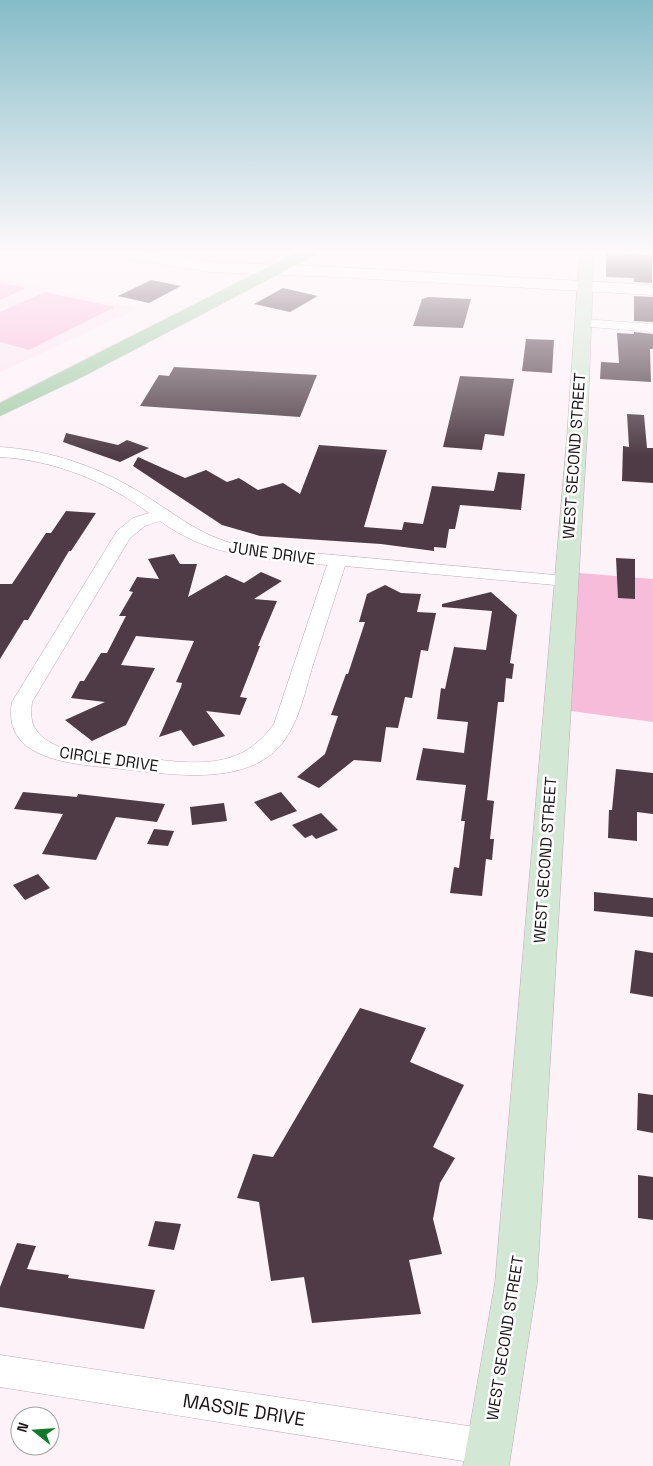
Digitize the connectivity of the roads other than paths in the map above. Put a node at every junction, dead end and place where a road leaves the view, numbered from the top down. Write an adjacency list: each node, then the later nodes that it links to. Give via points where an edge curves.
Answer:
1 (180, 320): 6 (main road)
2 (583, 323): 3 (street); 10 (main road, WEST SECOND STREET)
3 (653, 328)
4 (75, 355): 5 (main road)
5 (0, 391)
6 (0, 410)
7 (0, 452): 8 (street, JUNE DRIVE, via 41,458 88,473 113,483)
8 (162, 515): 9 (street, JUNE DRIVE, via 189,533 228,548 269,556); 9 (street, CIRCLE DRIVE, via 139,522 123,535 22,702 20,719 25,731 48,750 82,759 184,769 228,764 264,749 284,724)
9 (337, 562): 10 (street, JUNE DRIVE)
10 (566, 581): 12 (main road, WEST SECOND STREET, via 516,1284)
11 (0, 1371): 12 (street, MASSIE DRIVE)
12 (487, 1457)

